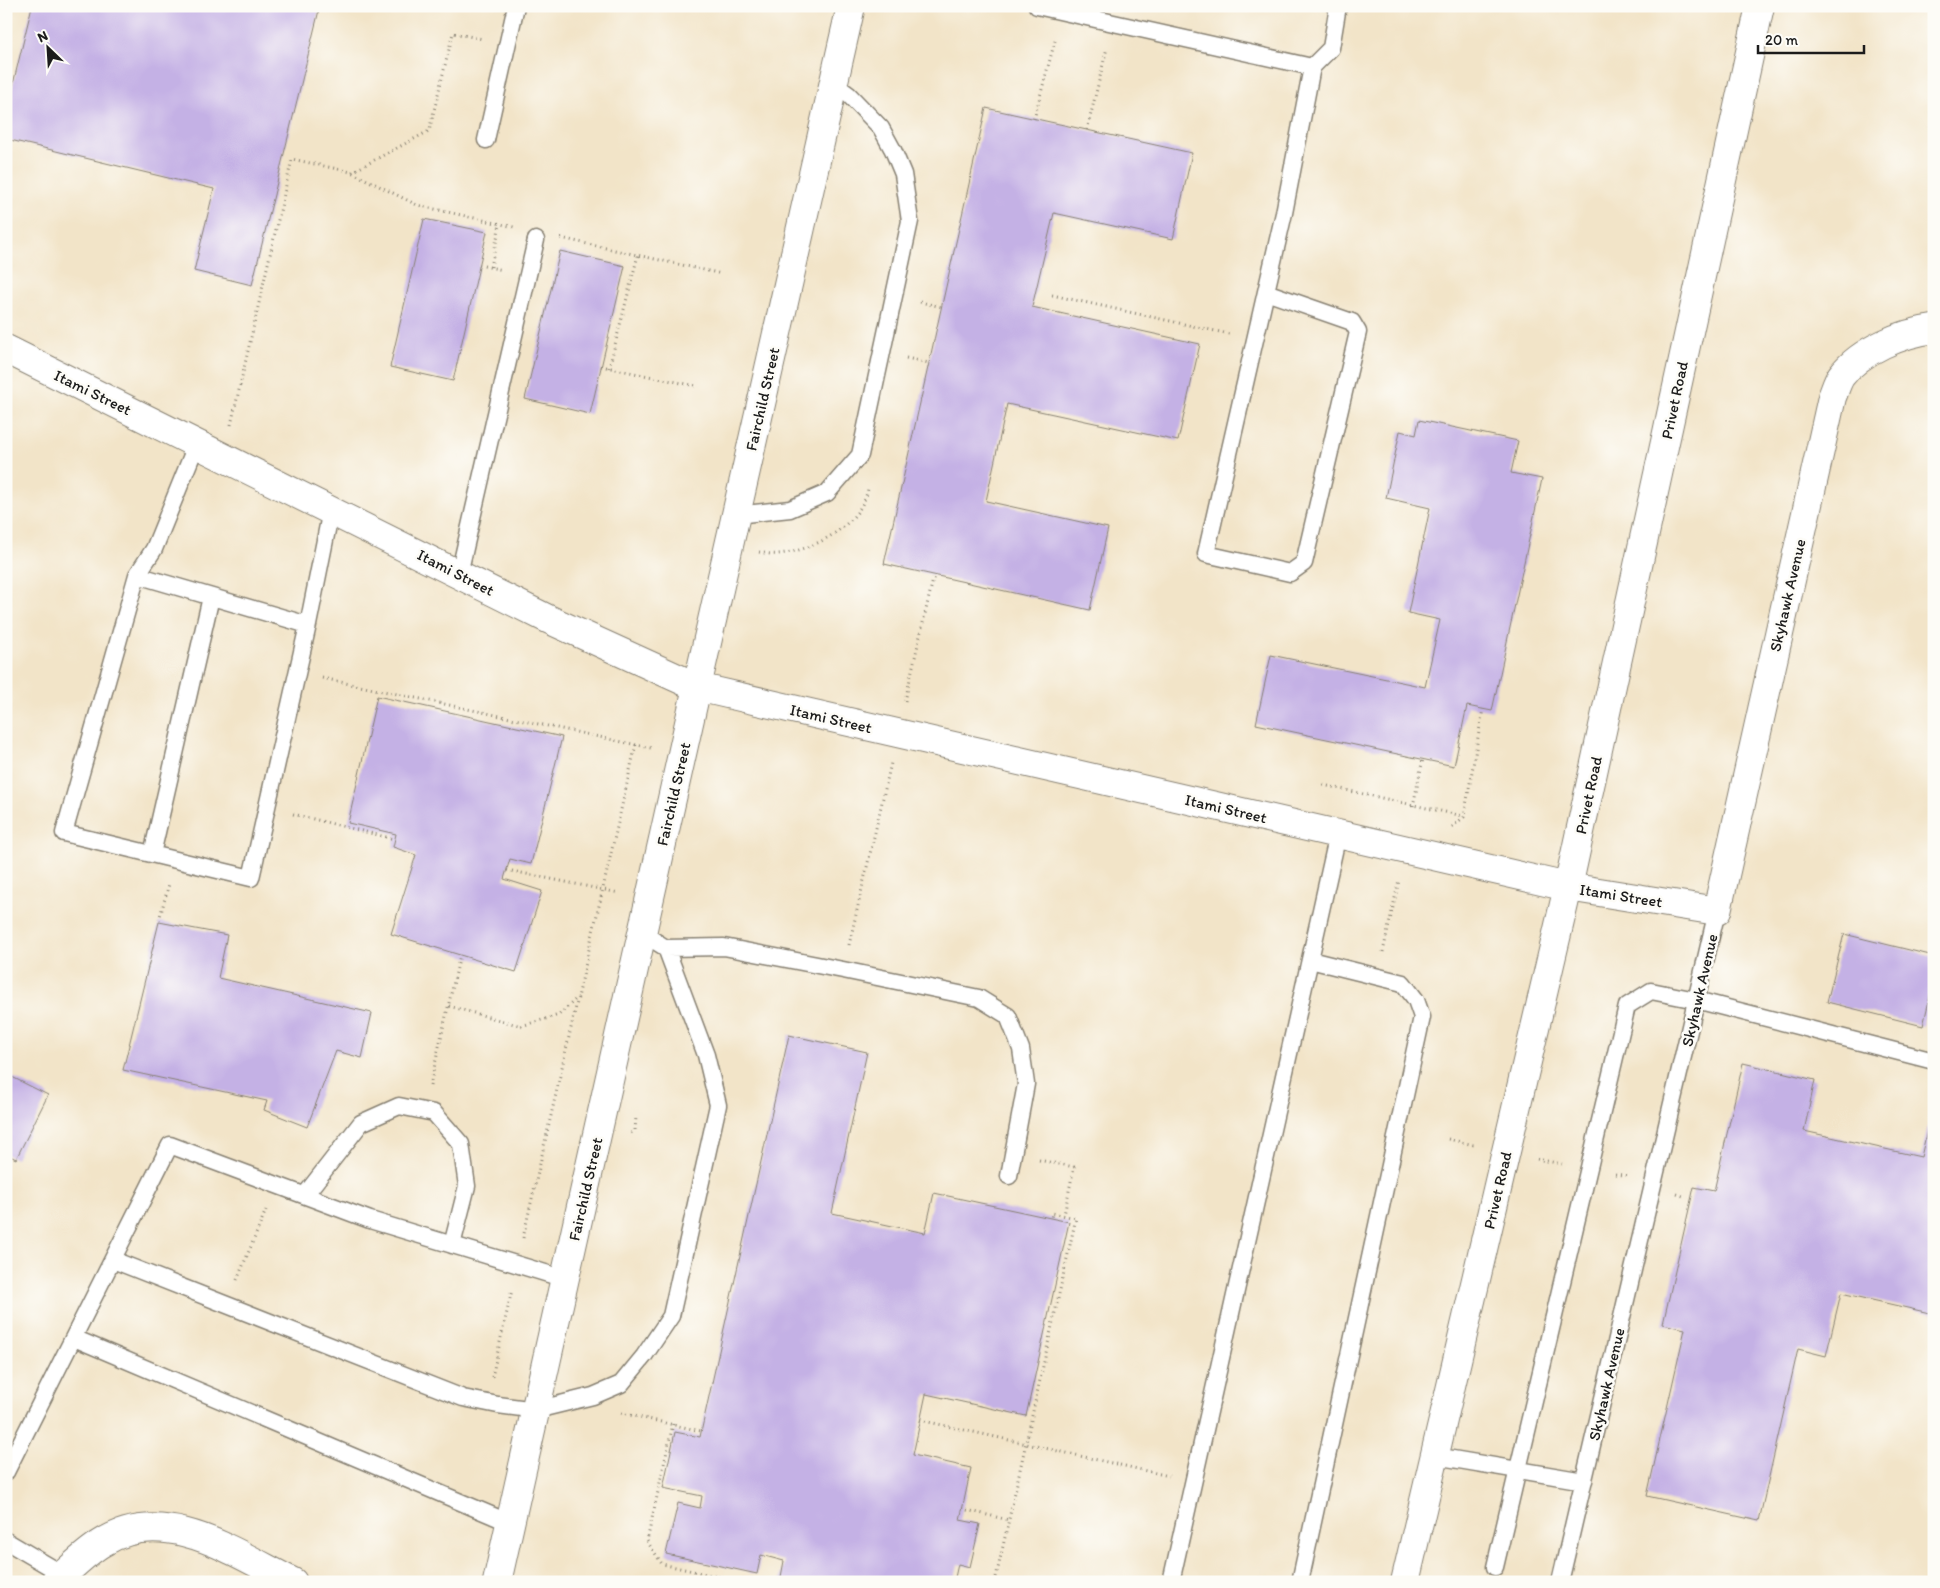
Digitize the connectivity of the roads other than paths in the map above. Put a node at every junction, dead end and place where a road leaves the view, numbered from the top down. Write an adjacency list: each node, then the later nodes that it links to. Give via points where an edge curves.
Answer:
1 (516, 6): 8 (lane)
2 (851, 6): 7 (street, Fairchild Street)
3 (1038, 6): 6 (lane)
4 (1338, 6): 6 (lane, via 1330,48)
5 (1760, 6): 23 (street, Privet Road)
6 (1312, 67): 10 (lane)
7 (834, 84): 15 (street, Fairchild Street); 15 (lane, via 881,128 903,174 910,221 860,455 827,493 790,509)
8 (486, 140)
9 (536, 240): 16 (lane)
10 (1266, 292): 10 (lane, via 1352,322 1358,332 1304,563 1290,572 1206,554)
11 (1934, 329): 24 (street, Skyhawk Avenue, via 1906,336 1866,354 1840,377 1832,397)
12 (6, 349): 13 (street, Itami Street)
13 (197, 443): 14 (street, Itami Street); 17 (lane, via 154,549)
14 (331, 510): 16 (street, Itami Street); 19 (lane)
15 (736, 515): 20 (street, Fairchild Street)
16 (459, 574): 20 (street, Itami Street)
17 (137, 575): 18 (lane); 22 (lane, via 64,833)
18 (211, 597): 19 (lane); 22 (lane)
19 (308, 625): 22 (lane, via 251,878)
20 (696, 687): 21 (street, Itami Street); 25 (street, Fairchild Street)
21 (1338, 834): 23 (street, Itami Street); 27 (lane)
22 (152, 854)
23 (1568, 887): 24 (street, Itami Street); 37 (street, Privet Road)
24 (1717, 911): 28 (lane, Skyhawk Avenue)
25 (642, 933): 26 (lane); 34 (street, Fairchild Street)
26 (666, 948): 30 (lane, via 724,947 843,970 979,998 1008,1016 1021,1049 1026,1084); 36 (lane, via 706,1054 718,1105 671,1316 622,1384 593,1396)
27 (1310, 960): 47 (lane); 48 (lane, via 1403,983 1416,1000 1422,1017)
28 (1696, 1000): 29 (lane); 38 (lane, via 1651,991 1627,1006); 40 (lane, Skyhawk Avenue)
29 (1934, 1060)
30 (1009, 1176)
31 (305, 1196): 32 (lane); 32 (lane, via 361,1123 399,1106 434,1113 461,1144 467,1186); 33 (lane, via 170,1145)
32 (452, 1245): 34 (lane)
33 (113, 1260): 35 (lane); 36 (lane, via 463,1398)
34 (565, 1279): 36 (street, Fairchild Street)
35 (74, 1338): 39 (lane); 41 (lane)
36 (536, 1410): 41 (street, Fairchild Street)
37 (1435, 1456): 38 (lane); 49 (street, Privet Road)
38 (1517, 1470): 40 (lane); 43 (lane)
39 (6, 1472)
40 (1584, 1481): 50 (lane, Skyhawk Avenue)
41 (510, 1524): 46 (street, Fairchild Street)
42 (6, 1541): 44 (lane)
43 (1495, 1567)
44 (60, 1578): 45 (street, via 102,1542 136,1528 170,1528 201,1536)
45 (293, 1582)
46 (497, 1582)
47 (1171, 1582)
48 (1300, 1582)
49 (1405, 1582)
50 (1560, 1582)

